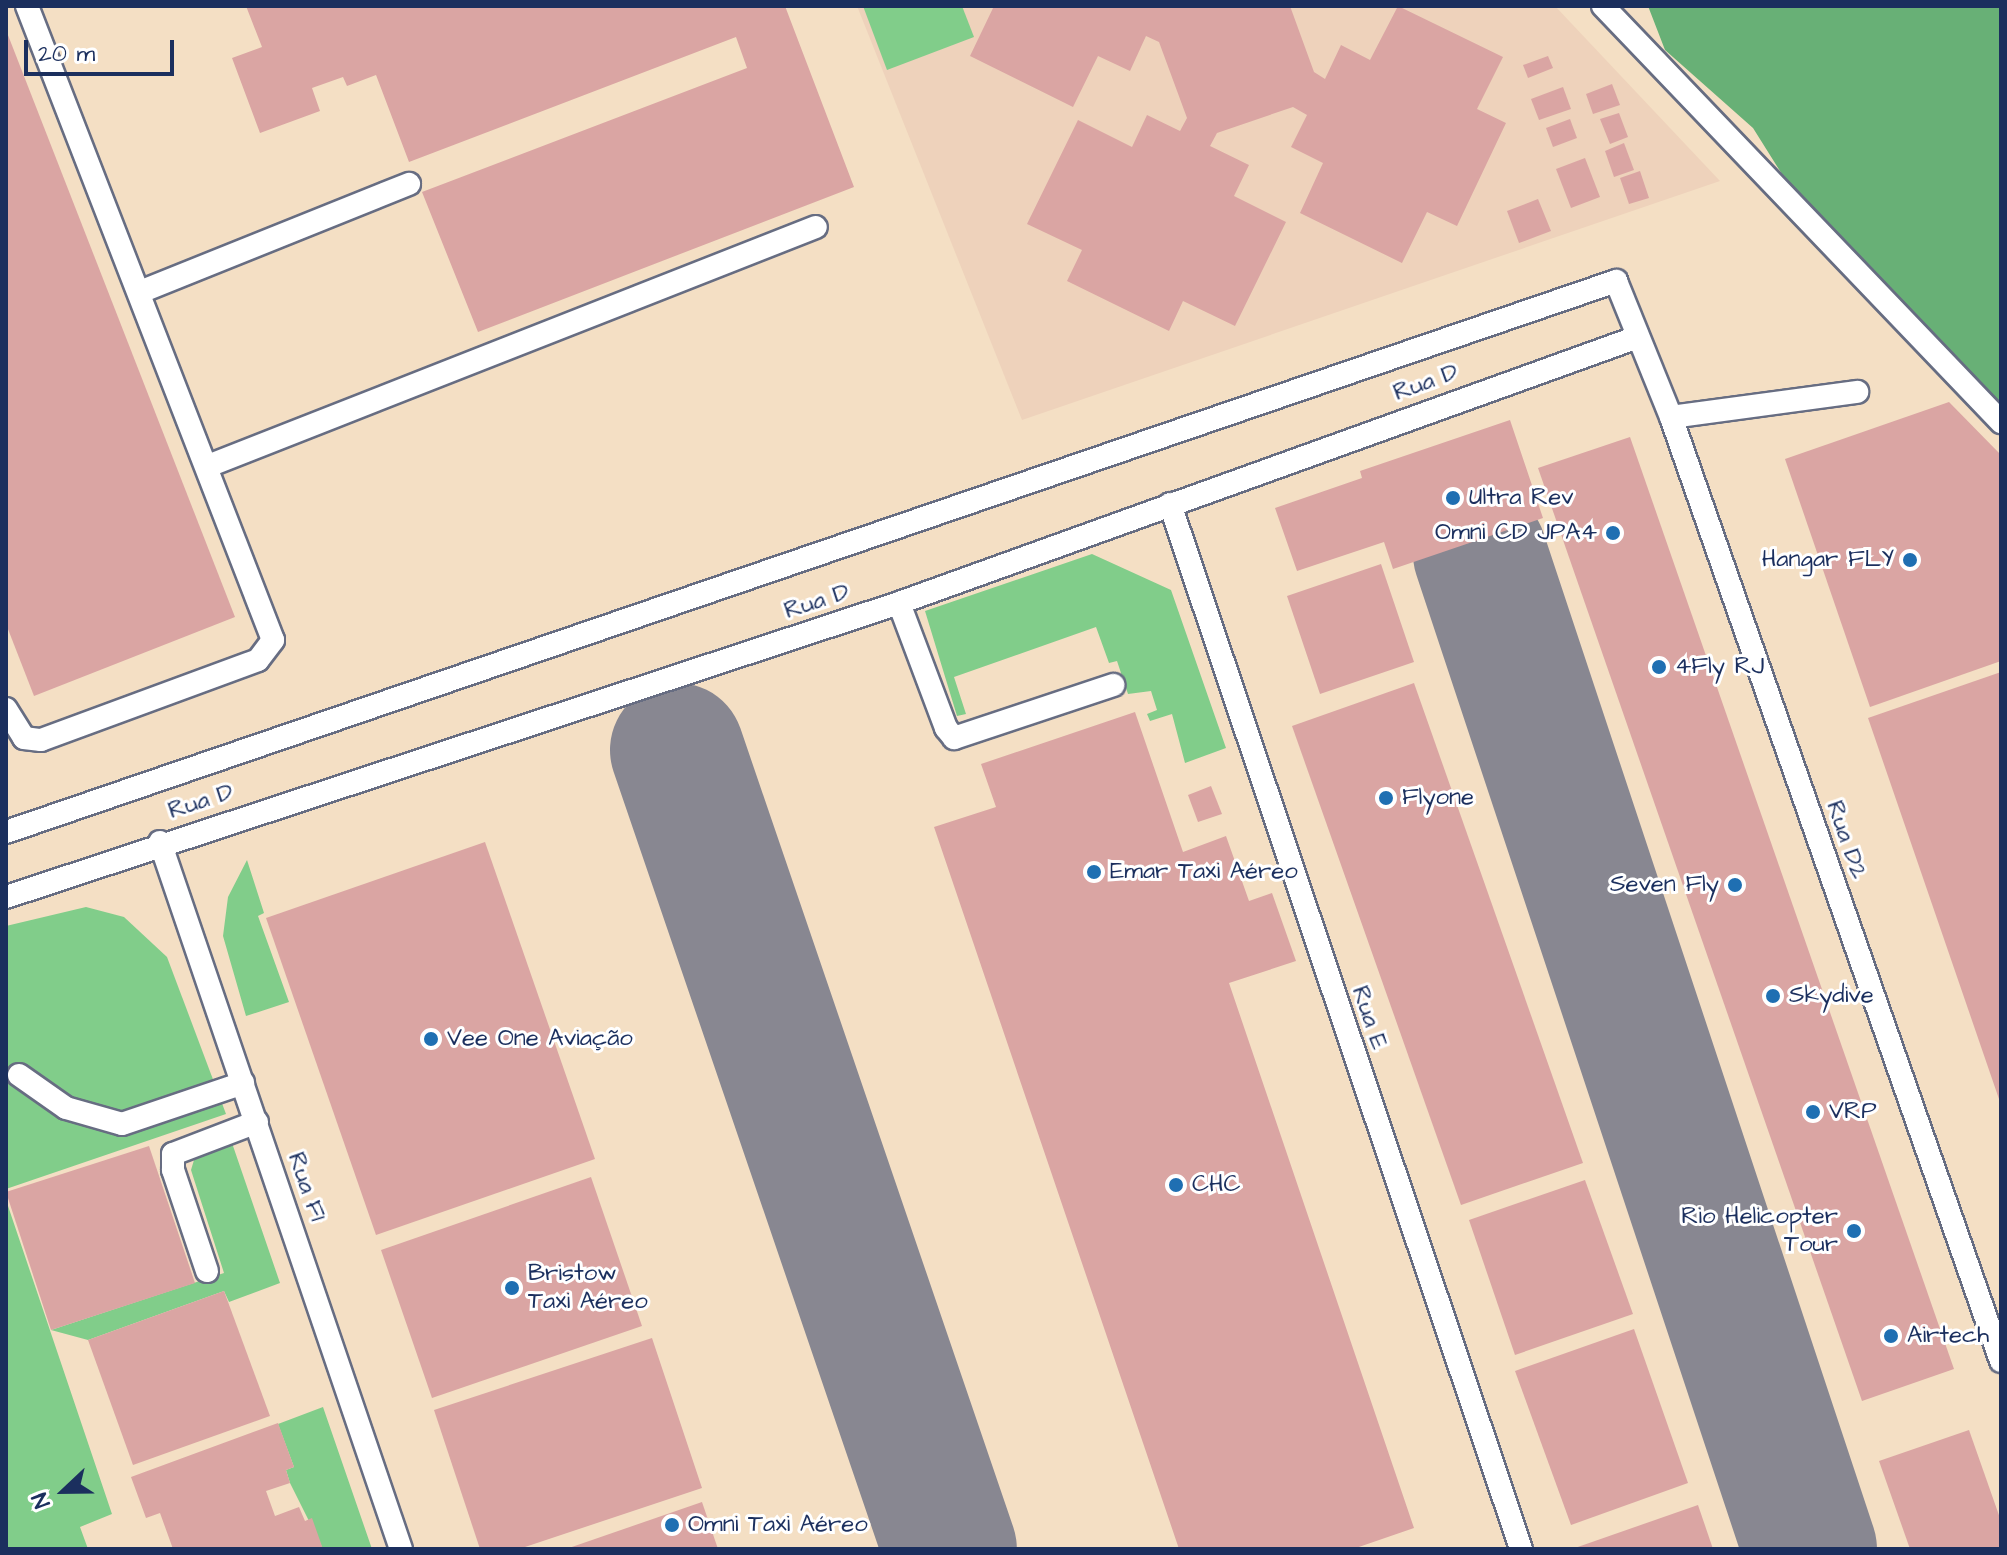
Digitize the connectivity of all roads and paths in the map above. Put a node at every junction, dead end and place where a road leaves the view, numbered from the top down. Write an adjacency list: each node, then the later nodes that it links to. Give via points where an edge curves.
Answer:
1 (27, 6): 5 (lane)
2 (1603, 6): 9 (lane)
3 (409, 184): 5 (lane)
4 (816, 227): 10 (lane)
5 (140, 292): 10 (lane)
6 (1638, 337): 8 (lane, Rua D2); 11 (lane, Rua D); 15 (lane, Rua D2, via 1616,281)
7 (1857, 392): 8 (lane)
8 (1671, 417): 22 (lane, Rua D2)
9 (2001, 422)
10 (208, 466): 14 (lane, via 273,640 268,652 41,740 24,738)
11 (1170, 504): 12 (lane, Rua D); 24 (lane, Rua E)
12 (899, 603): 13 (lane, via 954,738); 16 (lane, Rua D)
13 (1113, 685)
14 (6, 709)
15 (6, 832)
16 (160, 842): 17 (lane, Rua D); 19 (lane, Rua F1)
17 (6, 897)
18 (19, 1075): 19 (lane, via 66,1108 122,1124)
19 (243, 1083): 20 (lane, Rua F1)
20 (257, 1122): 21 (lane, via 173,1154 173,1170); 23 (lane, Rua F1)
21 (207, 1271)
22 (2001, 1361)
23 (401, 1549)
24 (1521, 1549)

